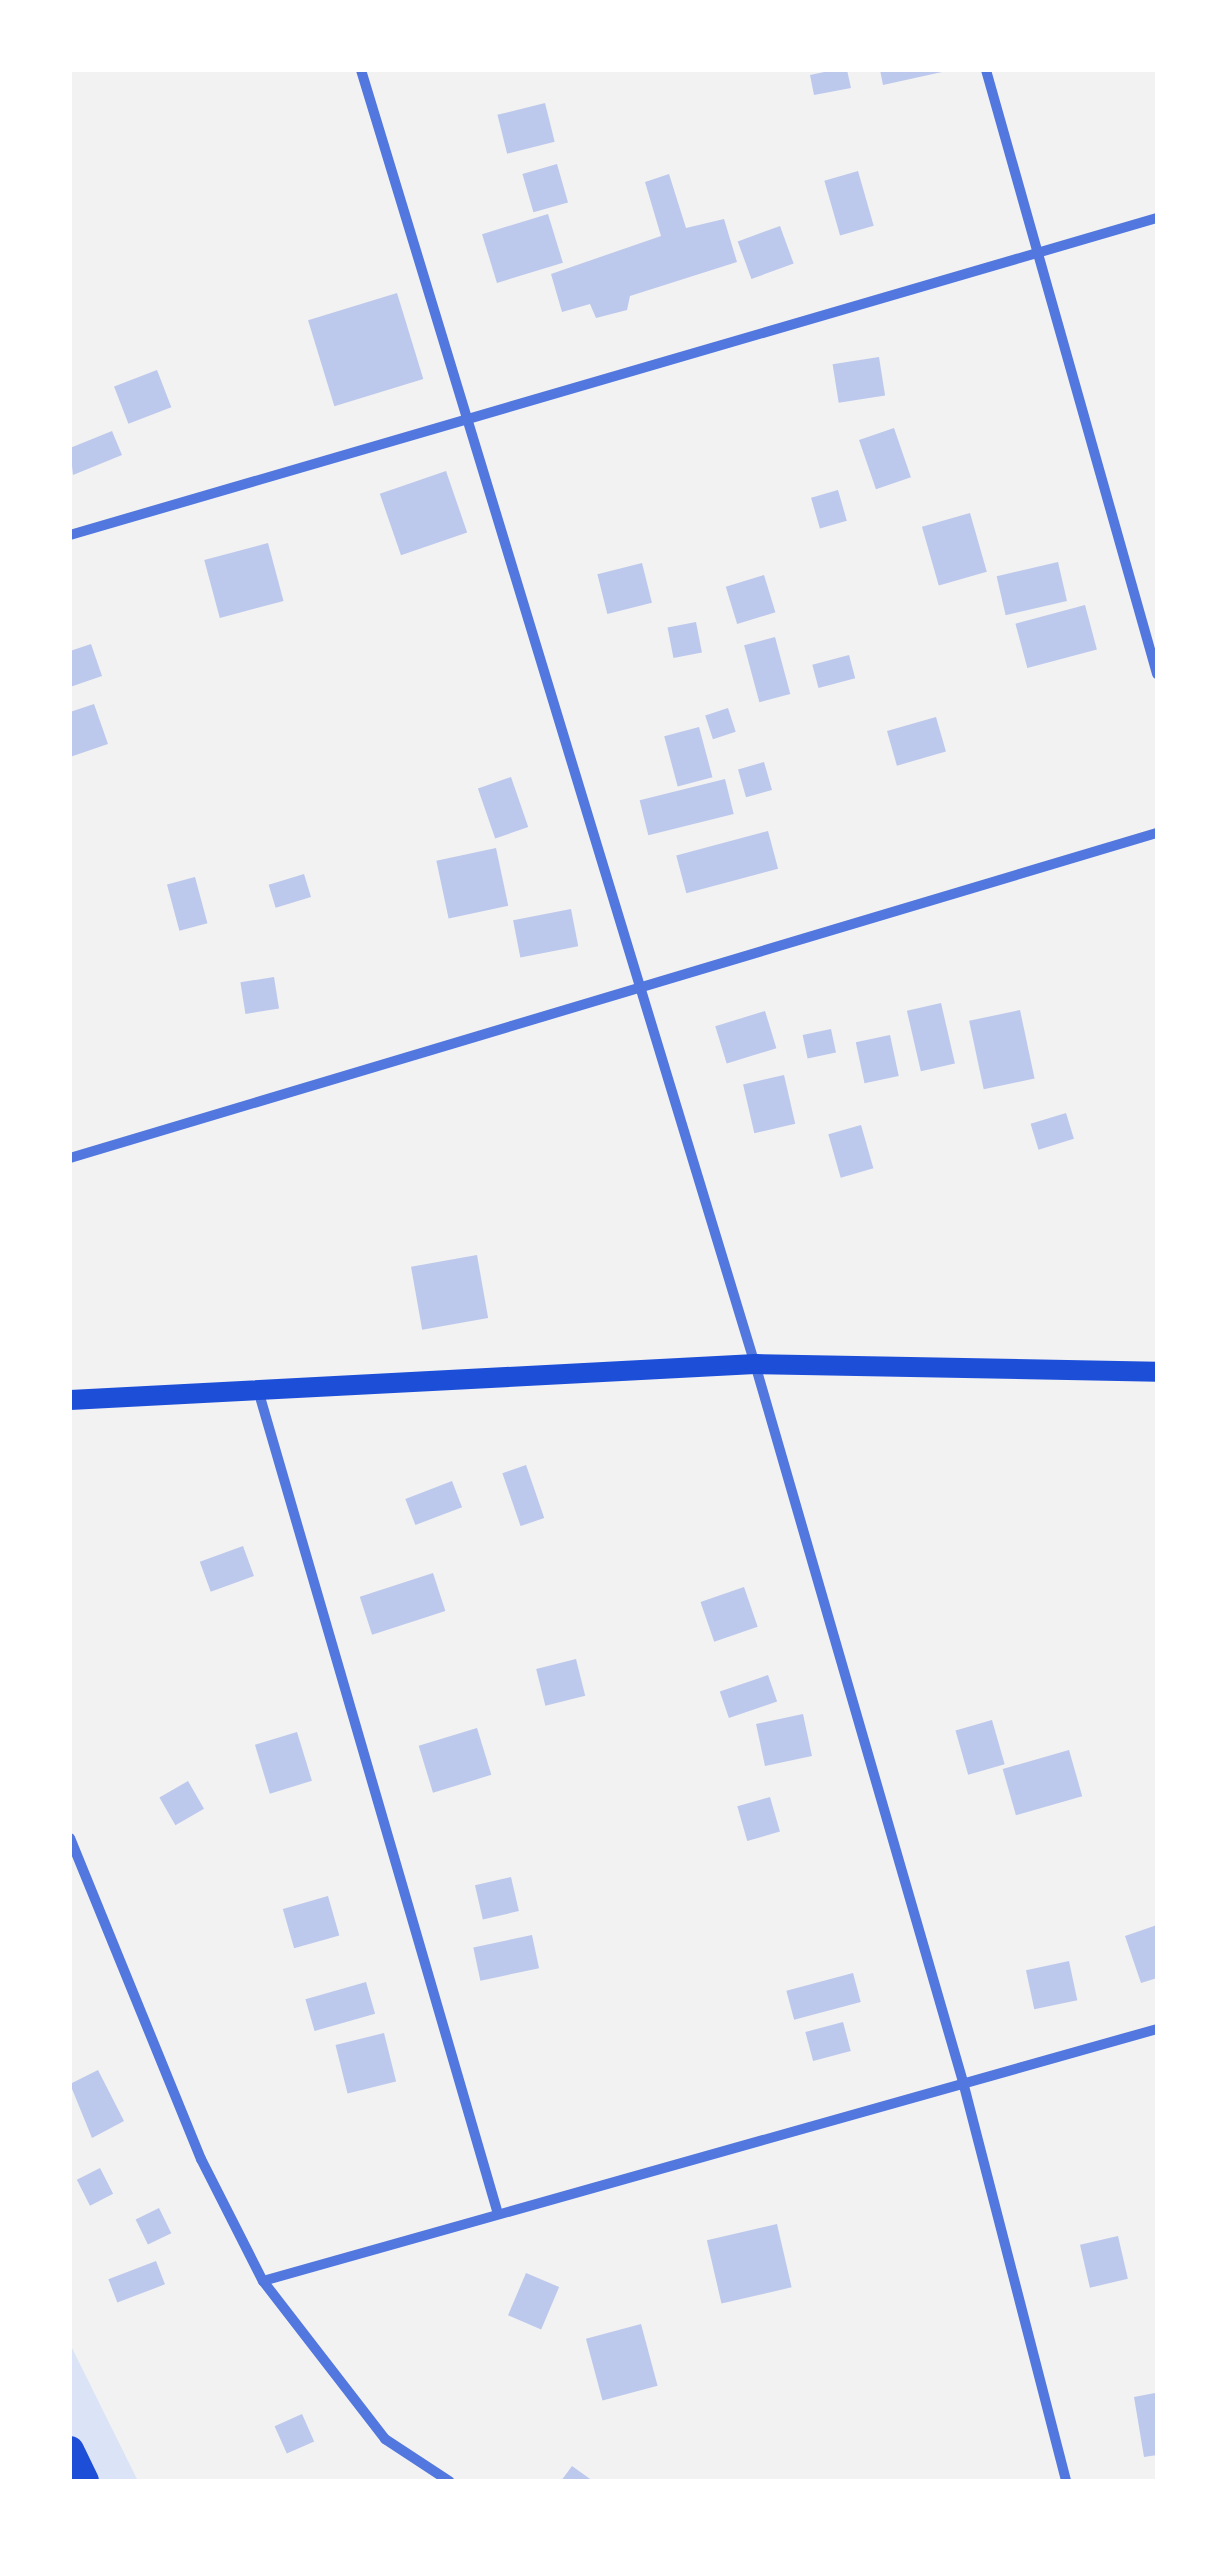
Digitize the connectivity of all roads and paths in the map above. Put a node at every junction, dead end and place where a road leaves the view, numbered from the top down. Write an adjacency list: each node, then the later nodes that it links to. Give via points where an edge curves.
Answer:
1 (361, 70): 5 (street)
2 (986, 70): 4 (street)
3 (1157, 218): 4 (street)
4 (1038, 251): 5 (street); 7 (street)
5 (467, 424): 6 (street); 9 (street)
6 (70, 535)
7 (1157, 674)
8 (1157, 833): 9 (street)
9 (638, 988): 10 (street); 11 (street)
10 (70, 1158)
11 (755, 1364): 12 (main road); 13 (main road); 17 (street)
12 (1157, 1372)
13 (257, 1386): 14 (main road); 18 (street)
14 (70, 1400)
15 (70, 1838): 19 (street, via 201,2159)
16 (1157, 2029): 17 (street)
17 (963, 2082): 18 (street); 23 (street)
18 (498, 2214): 19 (street)
19 (262, 2281): 22 (street, via 385,2439)
20 (70, 2450): 21 (highway)
21 (85, 2481)
22 (449, 2481)
23 (1066, 2481)

